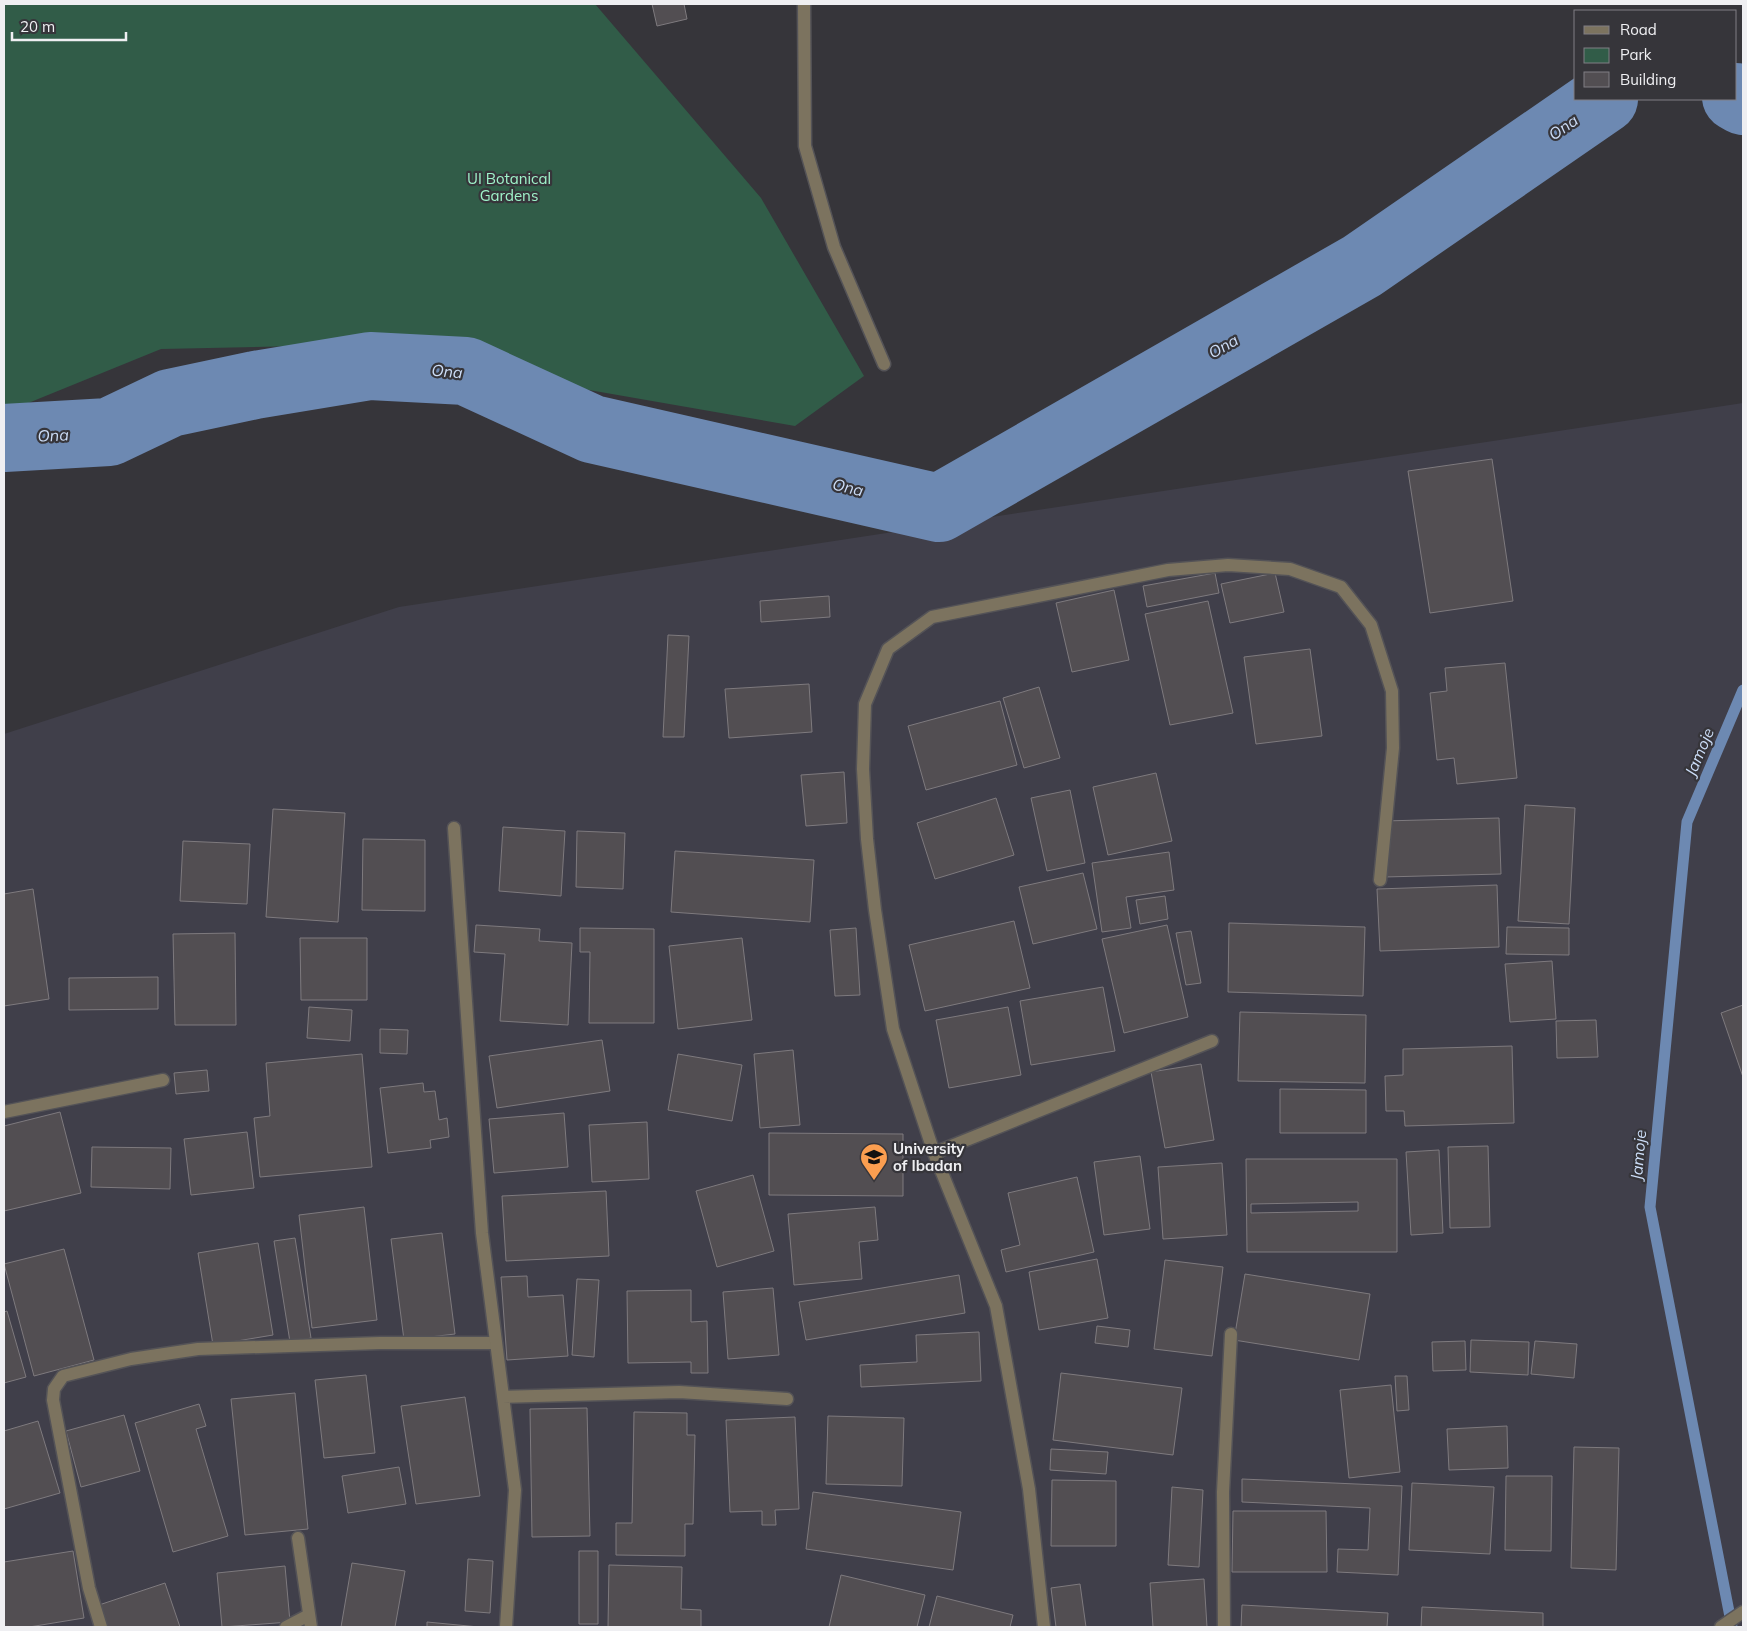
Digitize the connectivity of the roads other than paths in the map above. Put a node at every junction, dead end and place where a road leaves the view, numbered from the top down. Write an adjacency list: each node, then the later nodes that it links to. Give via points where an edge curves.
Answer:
1 (804, 4): 2 (street, via 805,146 834,247)
2 (884, 364)
3 (454, 828): 10 (street, via 482,1233)
4 (1380, 880): 8 (street, via 1393,748 1392,691 1371,624 1341,587 1290,569 1228,565 1168,570 932,617 888,649 865,704 863,769 875,910 893,1028)
5 (1212, 1041): 8 (street)
6 (163, 1080): 7 (street)
7 (4, 1112)
8 (934, 1152): 19 (street, via 996,1306 1029,1488)
9 (1231, 1334): 20 (street, via 1223,1492)
10 (496, 1343): 11 (street); 16 (street, via 198,1349 131,1358 63,1376 54,1389 52,1400 89,1588)
11 (503, 1397): 12 (street, via 679,1392); 18 (street, via 515,1490)
12 (787, 1399)
13 (298, 1538): 15 (street)
14 (1743, 1612): 21 (street)
15 (310, 1621): 17 (street)
16 (101, 1627)
17 (286, 1627)
18 (506, 1627)
19 (1044, 1627)
20 (1224, 1627)
21 (1722, 1627)

